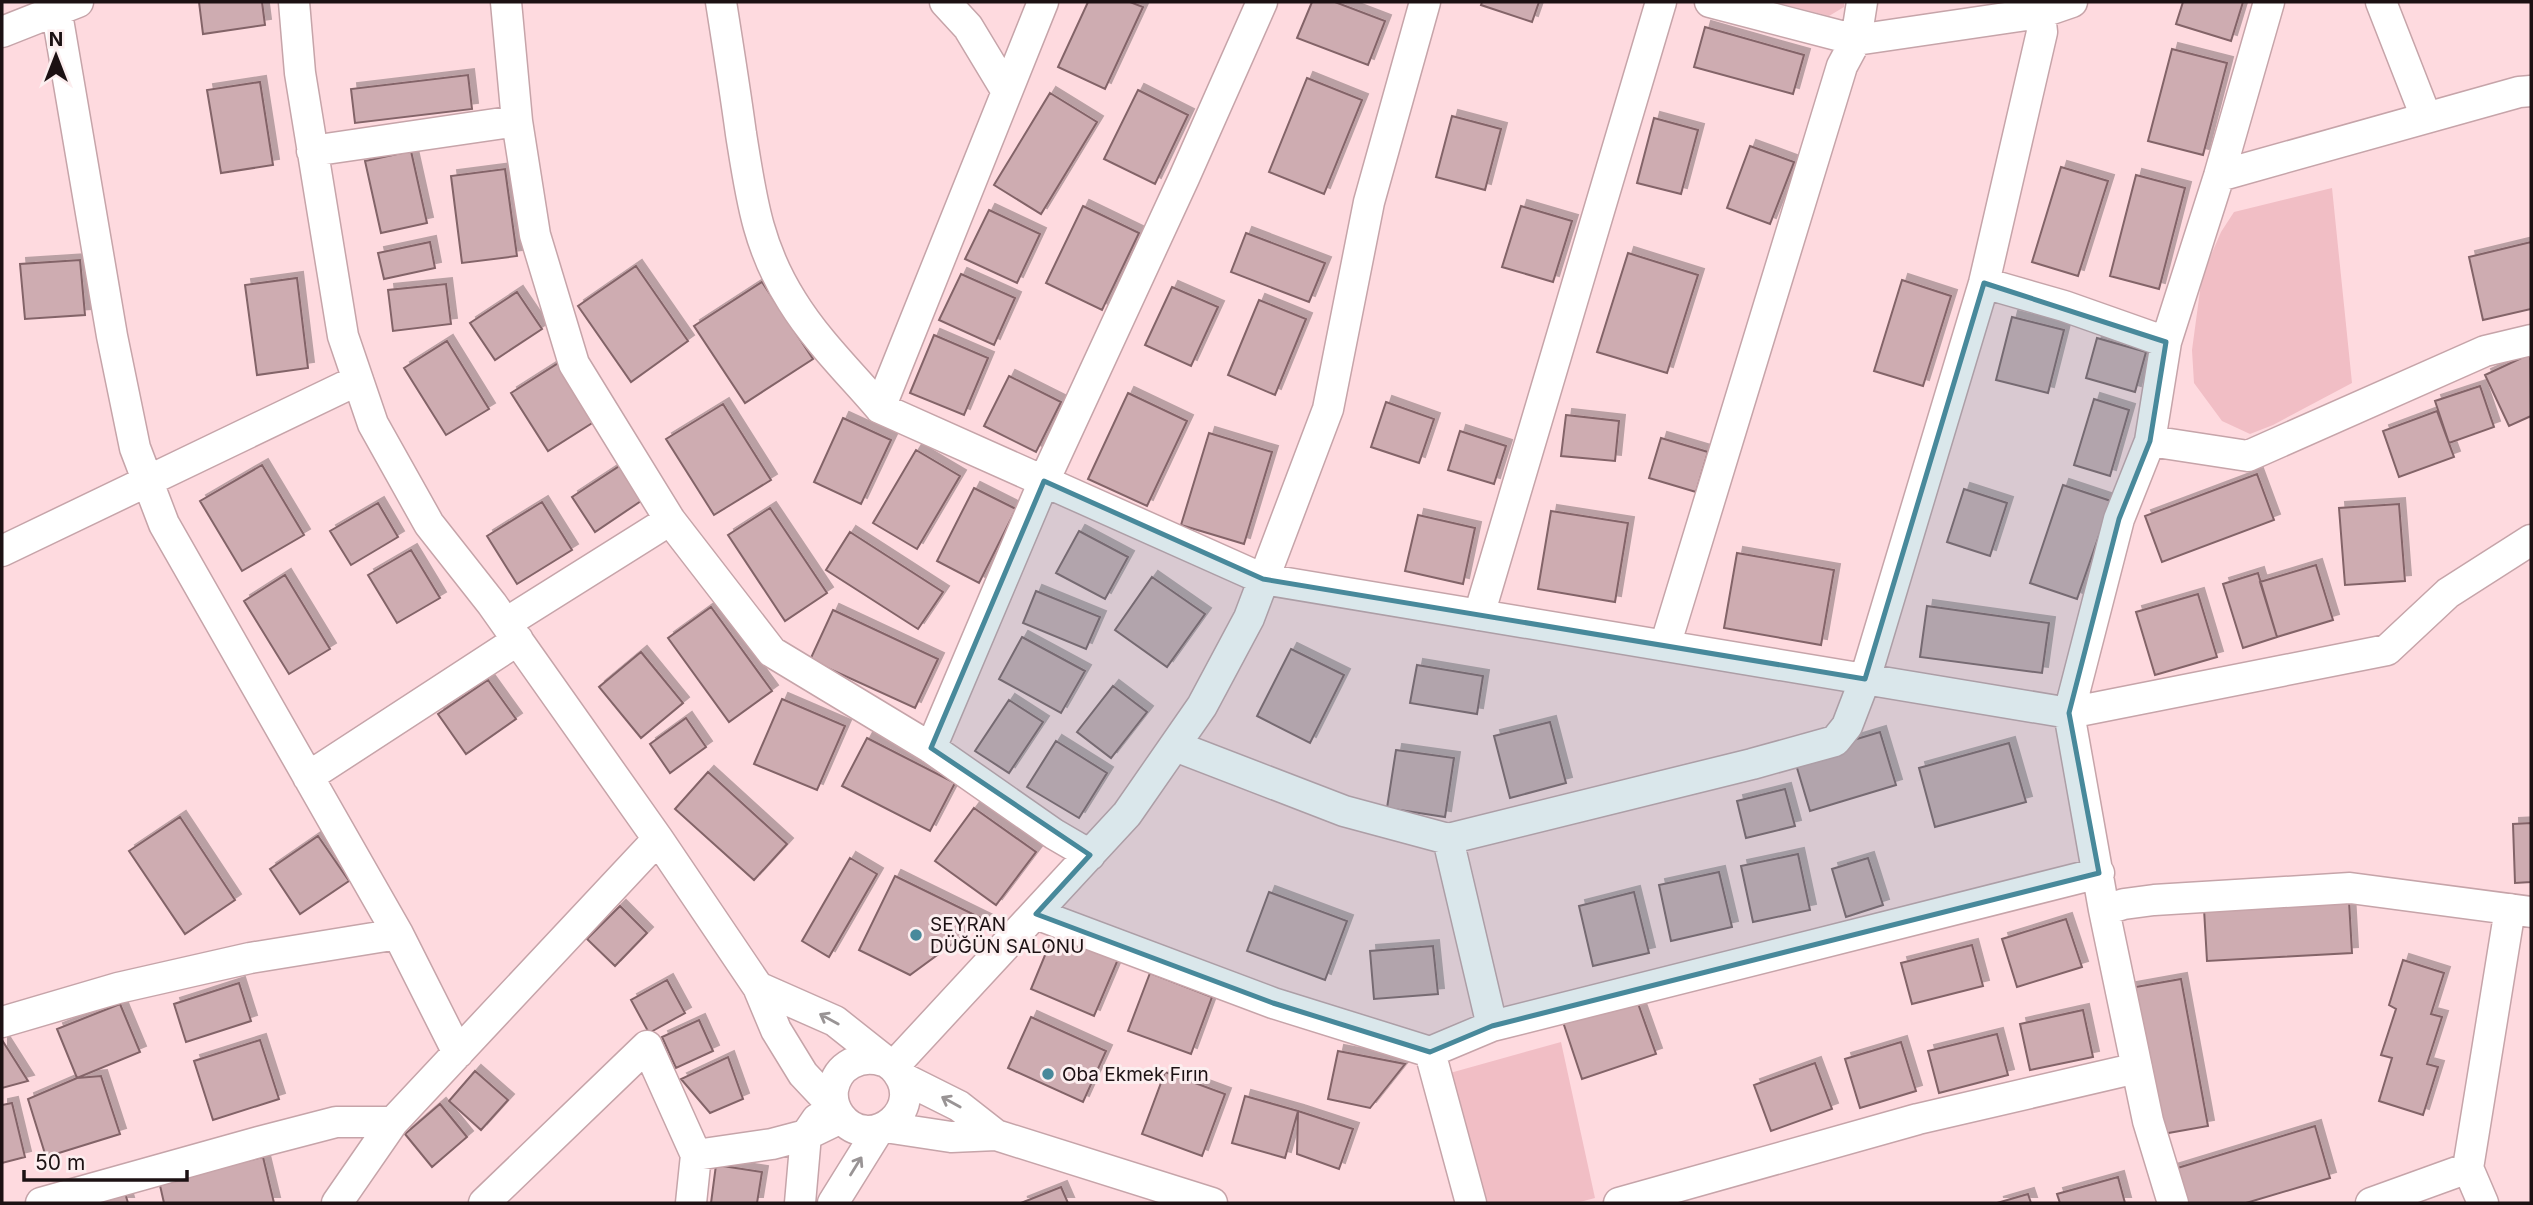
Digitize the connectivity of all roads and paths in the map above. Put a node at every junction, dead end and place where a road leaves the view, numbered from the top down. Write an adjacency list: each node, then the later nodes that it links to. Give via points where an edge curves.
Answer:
1 (294, 2): 22 (street)
2 (506, 2): 21 (street)
3 (721, 2): 28 (street, via 746,176 767,251 807,323)
4 (945, 2): 18 (street, via 968,27)
5 (1042, 2): 18 (street)
6 (1262, 2): 31 (street)
7 (1425, 2): 35 (street, via 1369,202 1328,409)
8 (1661, 2): 36 (street)
9 (1710, 2): 17 (street)
10 (1862, 2): 17 (street)
11 (2072, 2): 15 (street)
12 (2269, 2): 23 (street)
13 (2381, 2): 20 (street)
14 (63, 4): 16 (street); 30 (street, via 111,336 135,448)
15 (2040, 13): 17 (street); 24 (street, via 2042,32)
16 (2, 32)
17 (1856, 40): 38 (street, via 1842,66)
18 (1006, 90): 28 (street)
19 (2531, 91): 20 (street)
20 (2426, 117): 23 (street)
21 (517, 121): 22 (street); 32 (street, via 535,235 574,364)
22 (312, 151): 27 (street, via 343,336)
23 (2219, 176): 26 (street)
24 (1984, 283): 26 (street); 39 (street)
25 (2531, 340): 29 (street, via 2485,351 2248,456)
26 (2166, 342): 29 (street)
27 (358, 380): 30 (street); 37 (street, via 373,424 429,524)
28 (880, 408): 31 (street)
29 (2150, 441): 40 (street, via 2119,519)
30 (148, 481): 34 (street); 43 (street, via 164,524)
31 (1044, 481): 35 (street); 42 (street)
32 (670, 520): 37 (street); 42 (street, via 772,652)
33 (2531, 540): 40 (street, via 2448,593 2387,650)
34 (2, 551)
35 (1263, 579): 36 (street); 41 (street, via 1249,618)
36 (1479, 615): 38 (street)
37 (512, 632): 43 (street); 44 (street)
38 (1665, 646): 39 (street)
39 (1865, 679): 40 (street); 45 (street, via 1847,726 1835,741)
40 (2069, 713): 47 (street)
41 (1175, 746): 45 (street, via 1344,811); 46 (street, via 1127,814)
42 (931, 748): 46 (street)
43 (308, 777): 51 (street)
44 (658, 839): 52 (street); 56 (street)
45 (1448, 839): 54 (street)
46 (1090, 855): 50 (street)
47 (2099, 873): 48 (street); 54 (street)
48 (2104, 910): 49 (street, via 2154,900 2350,888); 58 (street)
49 (2521, 911): 65 (street)
50 (1035, 914): 55 (street, via 1273,1003); 57 (street)
51 (398, 934): 53 (street, via 250,958); 56 (street)
52 (758, 987): 57 (street, one-way to 52, via 835,1021); 59 (street, via 776,1030 803,1074)
53 (2, 1023)
54 (1492, 1026): 55 (street)
55 (1430, 1052): 73 (street)
56 (458, 1053): 60 (street)
57 (892, 1068): 59 (street, via 865,1059 848,1065 836,1078); 61 (street, via 905,1087 904,1105); 63 (street, one-way to 57, via 959,1106)
58 (2137, 1068): 74 (street, via 1918,1119); 75 (street)
59 (835, 1106): 61 (street, via 850,1125 862,1130); 62 (street)
60 (393, 1122): 66 (street, via 336,1122); 67 (street)
61 (882, 1128): 63 (street, via 951,1137); 71 (street, one-way to 61)
62 (806, 1135): 64 (street); 70 (street)
63 (996, 1135): 72 (street)
64 (696, 1155): 68 (street, via 647,1046); 69 (street)
65 (2468, 1168): 76 (street); 77 (street)
66 (41, 1203)
67 (337, 1203)
68 (484, 1203)
69 (691, 1203)
70 (800, 1203)
71 (833, 1203)
72 (1212, 1203)
73 (1471, 1203)
74 (1619, 1203)
75 (2173, 1203)
76 (2371, 1203)
77 (2483, 1203)

